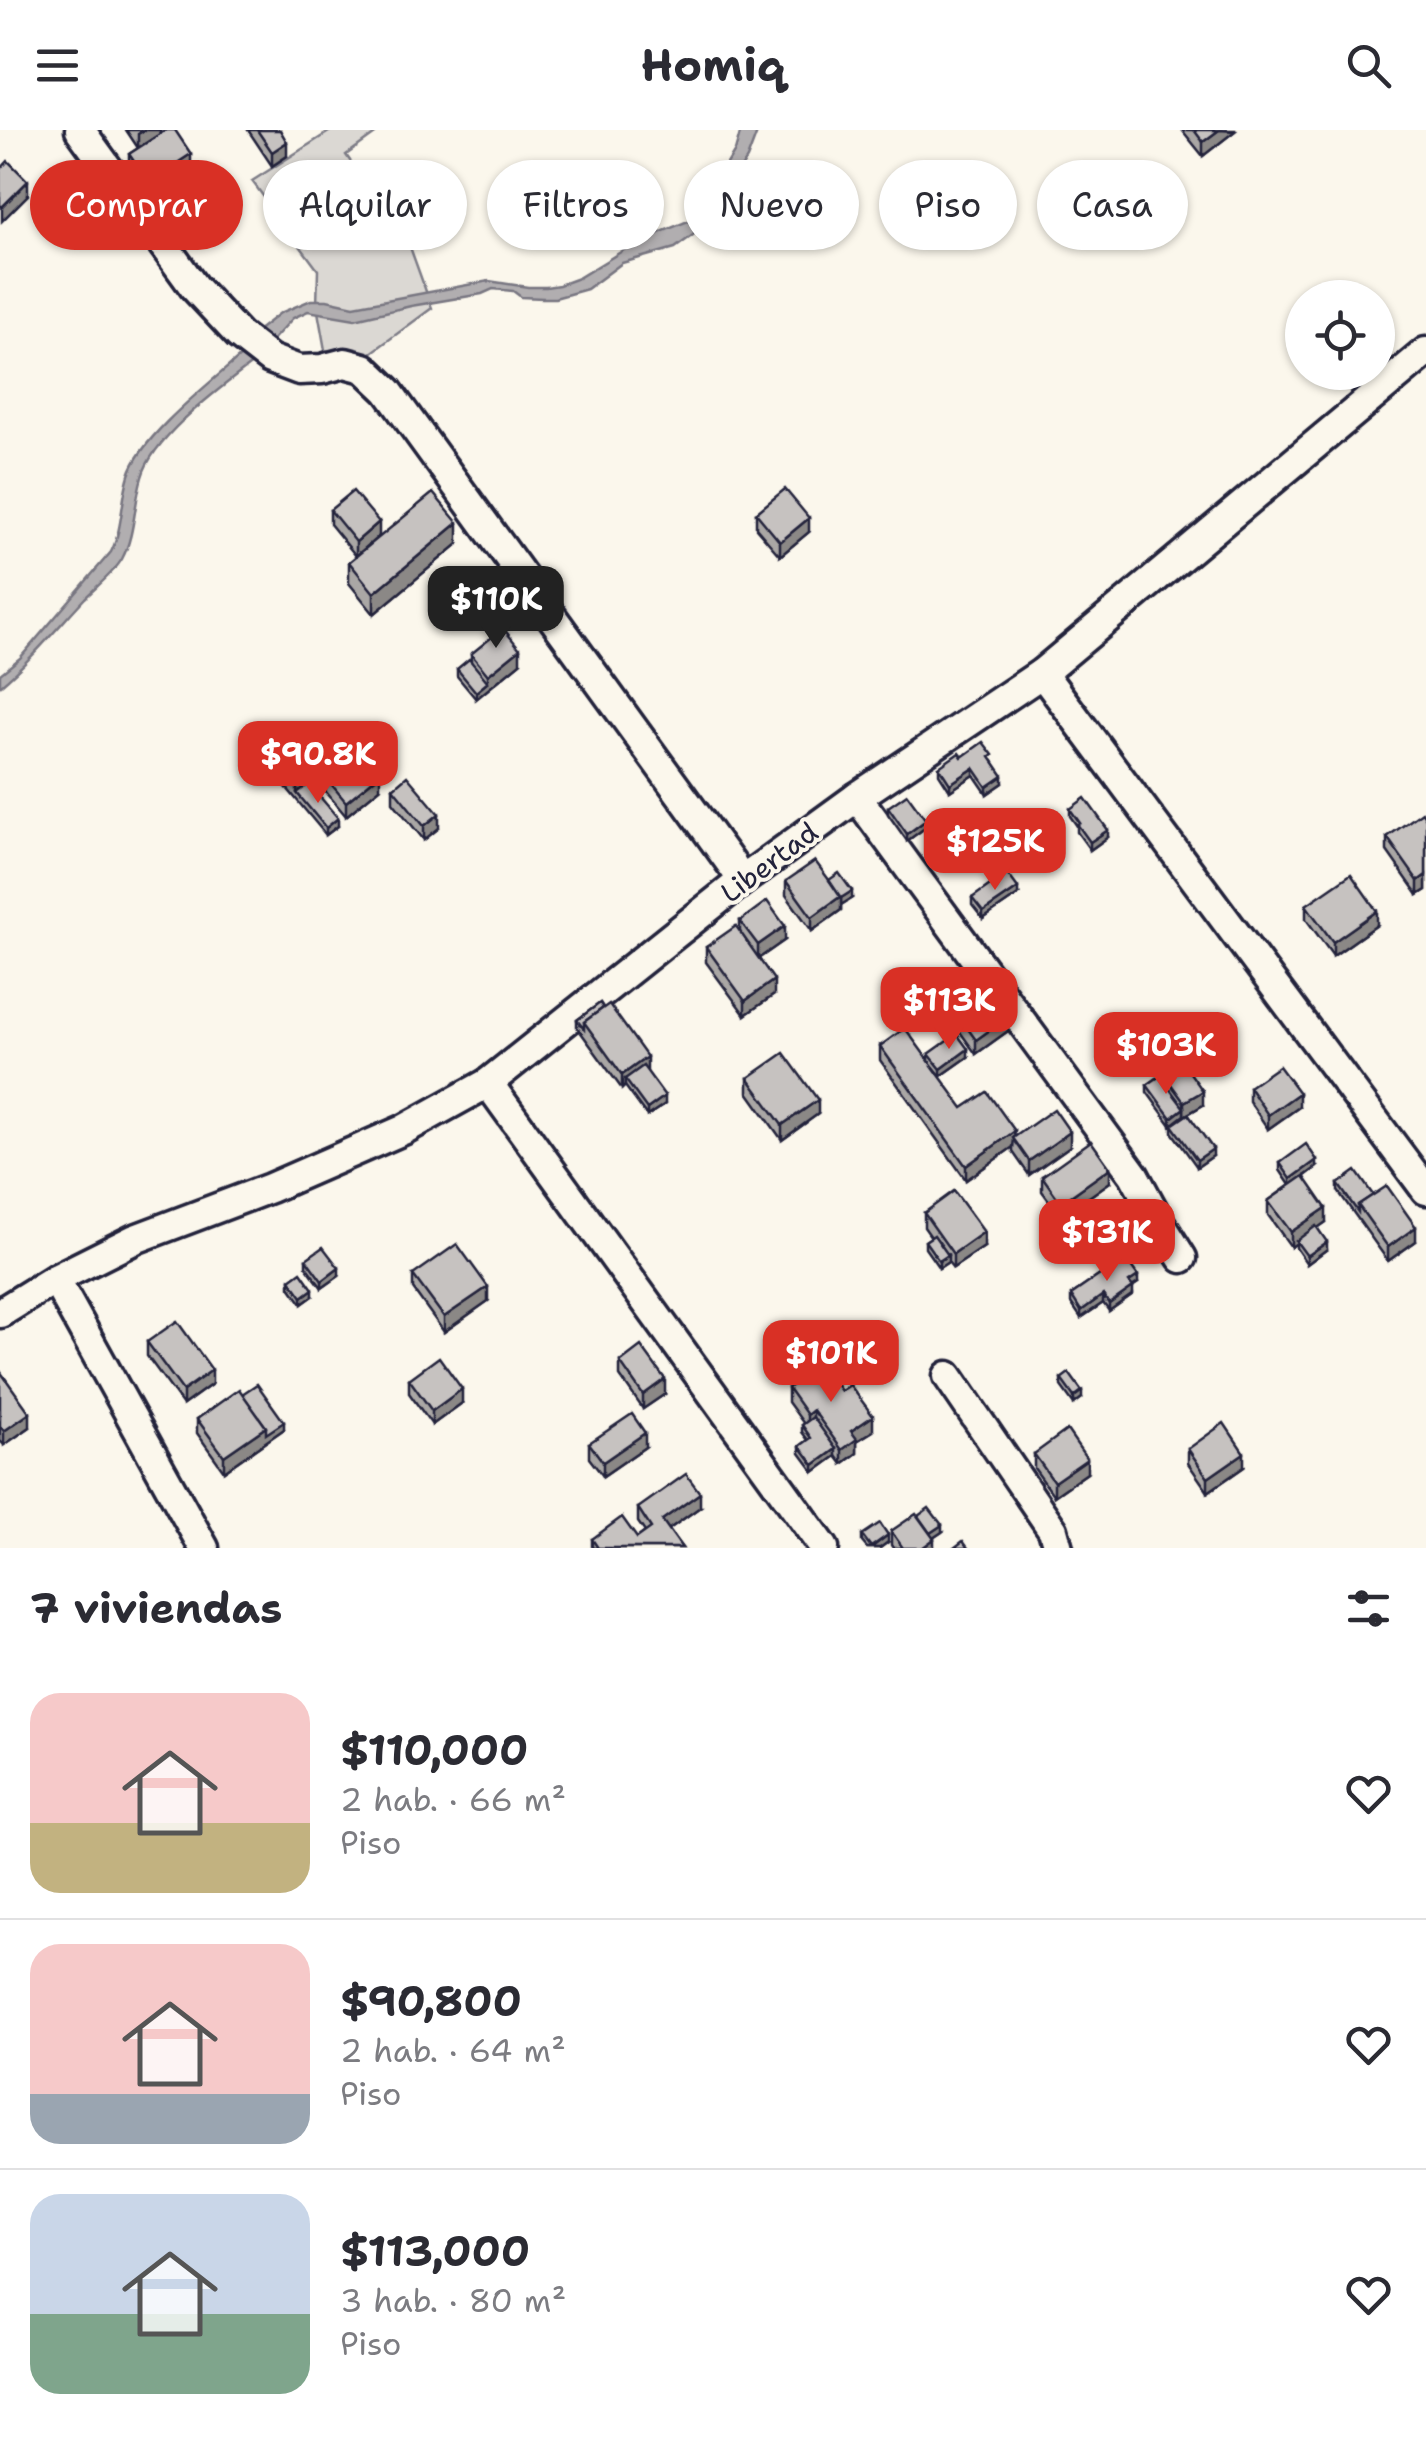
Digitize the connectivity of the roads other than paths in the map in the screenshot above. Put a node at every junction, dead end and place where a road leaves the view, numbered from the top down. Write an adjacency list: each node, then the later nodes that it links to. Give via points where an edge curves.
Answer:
1 (80, 130): 5 (street, via 194,287 239,335 299,370 345,363 364,368 388,391)
2 (1426, 352): 3 (street, Libertad)
3 (1042, 673): 4 (street, Libertad); 7 (street)
4 (857, 797): 5 (street, Libertad); 8 (street, via 1134,1175)
5 (743, 880): 6 (street, Libertad)
6 (488, 1083): 9 (street, Libertad, via 402,1130 135,1239); 13 (street)
7 (1426, 1190)
8 (1182, 1258)
9 (55, 1279): 10 (street, Libertad); 12 (street)
10 (0, 1313)
11 (948, 1376): 14 (street, via 1053,1530)
12 (204, 1548)
13 (824, 1548)
14 (1058, 1548)

